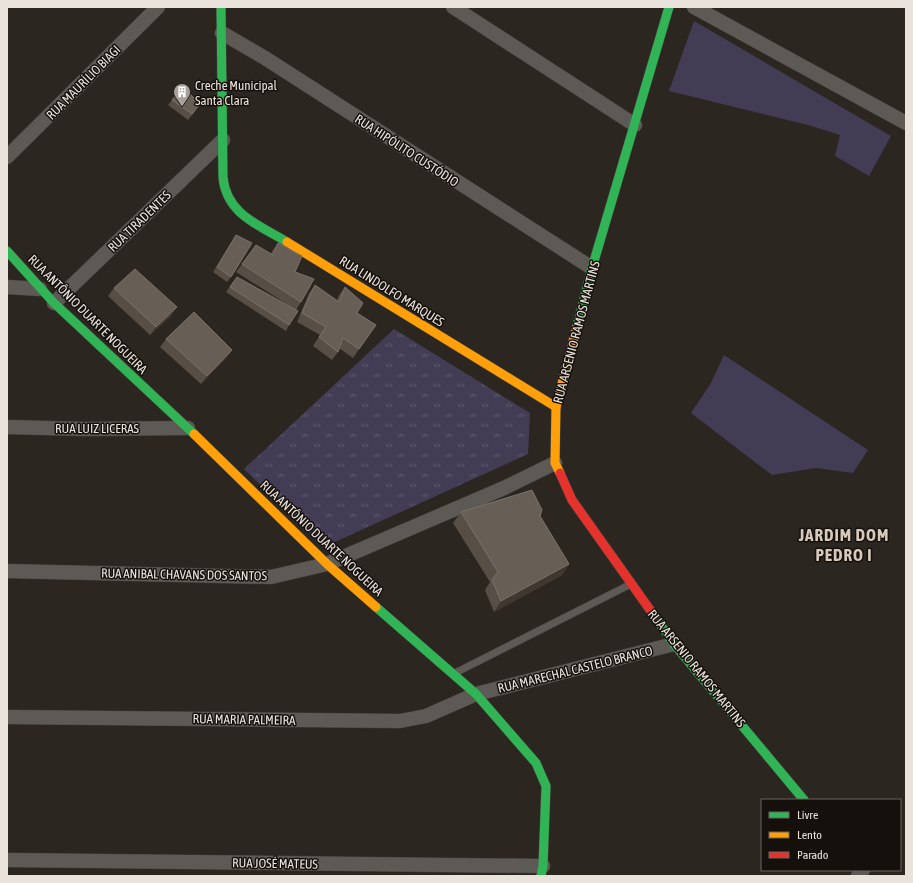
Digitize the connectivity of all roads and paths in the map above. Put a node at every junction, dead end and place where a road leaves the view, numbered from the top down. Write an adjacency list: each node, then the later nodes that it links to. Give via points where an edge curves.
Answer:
1 (158, 7): 10 (street, RUA MAURÍLIO BIAGI)
2 (221, 7): 6 (street)
3 (453, 7): 8 (street)
4 (669, 7): 8 (street, RUA ARSENIO RAMOS MARTINS)
5 (694, 7): 7 (street)
6 (222, 33): 9 (street); 12 (street, RUA HIPÓLITO CUSTÓDIO)
7 (906, 123)
8 (635, 125): 12 (street, RUA ARSENIO RAMOS MARTINS)
9 (223, 140): 15 (street, RUA TIRADENTES); 16 (street, RUA LINDOLFO MARQUES, via 224,190 240,213)
10 (7, 157)
11 (7, 251): 14 (street, RUA ANTÔNIO DUARTE NOGUEIRA)
12 (592, 268): 16 (street, RUA ARSENIO RAMOS MARTINS)
13 (7, 287): 14 (street)
14 (40, 289): 15 (street, RUA ANTÔNIO DUARTE NOGUEIRA)
15 (54, 303): 18 (street, RUA ANTÔNIO DUARTE NOGUEIRA)
16 (556, 407): 19 (street, RUA ARSENIO RAMOS MARTINS)
17 (7, 427): 18 (street, RUA LUIZ LICERAS)
18 (188, 428): 20 (street, RUA ANTÔNIO DUARTE NOGUEIRA)
19 (555, 463): 20 (street, RUA ANIBAL CHAVANS DOS SANTOS, via 504,488); 22 (street, RUA ARSENIO RAMOS MARTINS, via 572,500)
20 (327, 564): 21 (street, RUA ANIBAL CHAVANS DOS SANTOS, via 271,577); 24 (street, RUA ANTÔNIO DUARTE NOGUEIRA)
21 (7, 571)
22 (631, 584): 23 (street, RUA ARSENIO RAMOS MARTINS); 24 (lane)
23 (674, 644): 25 (street, RUA MARECHAL CASTELO BRANCO); 27 (street, RUA ARSENIO RAMOS MARTINS)
24 (453, 674): 25 (street, RUA ANTÔNIO DUARTE NOGUEIRA)
25 (476, 694): 26 (street, RUA MARIA PALMEIRA, via 426,716 400,721); 29 (street, RUA ANTÔNIO DUARTE NOGUEIRA, via 536,763 546,786)
26 (7, 716)
27 (803, 799)
28 (7, 860): 29 (street, RUA JOSÉ MATEUS)
29 (542, 871)

